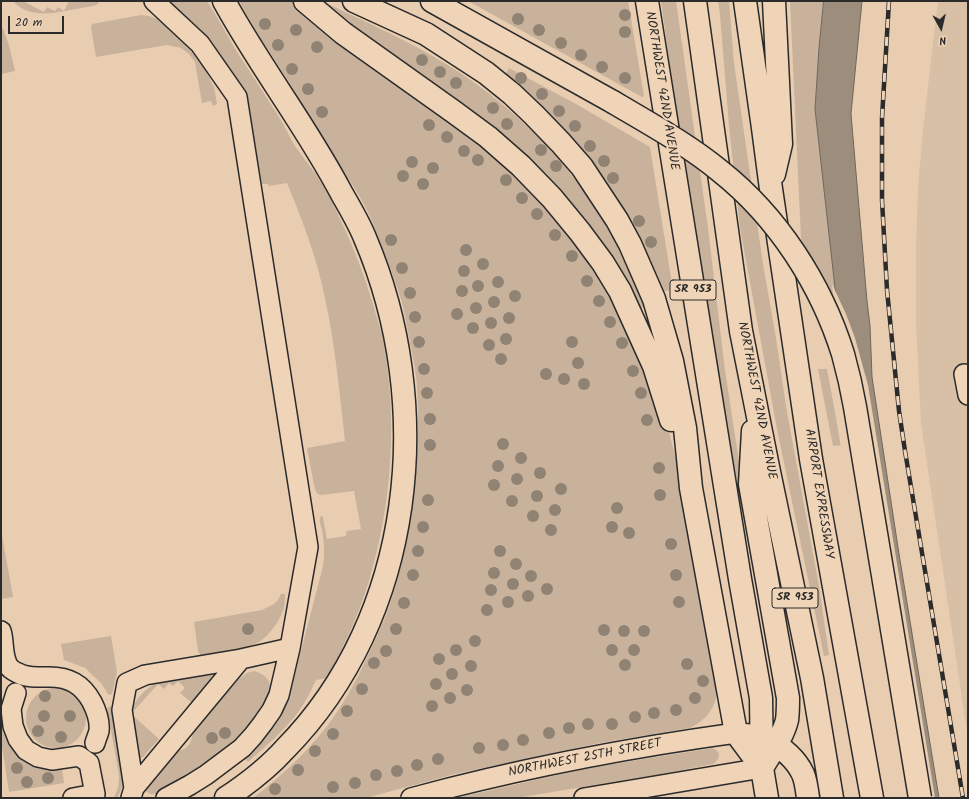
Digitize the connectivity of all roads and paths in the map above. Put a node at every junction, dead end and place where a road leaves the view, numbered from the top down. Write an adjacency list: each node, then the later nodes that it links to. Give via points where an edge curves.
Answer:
1 (154, 1): 16 (street, via 200,44 237,96 308,547)
2 (224, 1): 28 (highway, via 316,147 365,237 386,299 397,345 405,438 403,483 392,553 379,597 360,644 330,695 300,733 269,765)
3 (305, 1): 14 (highway, via 343,33 488,137 552,198 580,232 603,262 620,291 654,366)
4 (354, 1): 14 (highway, via 426,34 486,74 534,115 582,167 617,220 654,299 679,395)
5 (432, 1): 34 (highway, bridge, via 613,102 702,157 721,171 759,207 798,258 824,305 849,376)
6 (647, 1): 20 (highway, NORTHWEST 42ND AVENUE / SR 953)
7 (695, 1): 13 (highway, NORTHWEST 42ND AVENUE / SR 953, via 742,331)
8 (745, 1): 10 (highway, AIRPORT EXPRESSWAY)
9 (774, 1): 10 (highway, via 781,144)
10 (770, 189): 33 (highway, AIRPORT EXPRESSWAY, via 811,459)
11 (964, 374): 12 (street)
12 (968, 394)
13 (754, 398): 20 (highway, via 750,484 788,698 787,721); 32 (highway, NORTHWEST 42ND AVENUE / SR 953, via 812,678)
14 (691, 488): 19 (highway)
15 (1, 631): 21 (street, via 6,661 11,669 22,676 64,678 87,692 98,718 99,731)
16 (290, 648): 17 (street); 27 (street, via 279,696 253,736 242,748 206,775)
17 (241, 659): 23 (street); 23 (street, via 145,675 127,683 122,710)
18 (16, 693): 26 (street, via 11,710 13,726 26,750 38,757 52,760 79,756 90,763 95,794)
19 (736, 733): 20 (street, NORTHWEST 25TH STREET); 22 (highway); 29 (street, NORTHWEST 25TH STREET, via 584,758)
20 (768, 740): 22 (highway, NORTHWEST 42ND AVENUE / SR 953); 31 (highway, via 794,759 803,774)
21 (95, 743)
22 (762, 768): 24 (street); 30 (highway, NORTHWEST 42ND AVENUE / SR 953)
23 (133, 793)
24 (639, 793): 25 (street)
25 (594, 797)
26 (72, 798)
27 (166, 798)
28 (226, 798)
29 (411, 798)
30 (767, 798)
31 (808, 798)
32 (832, 798)
33 (872, 798)
34 (920, 798)

